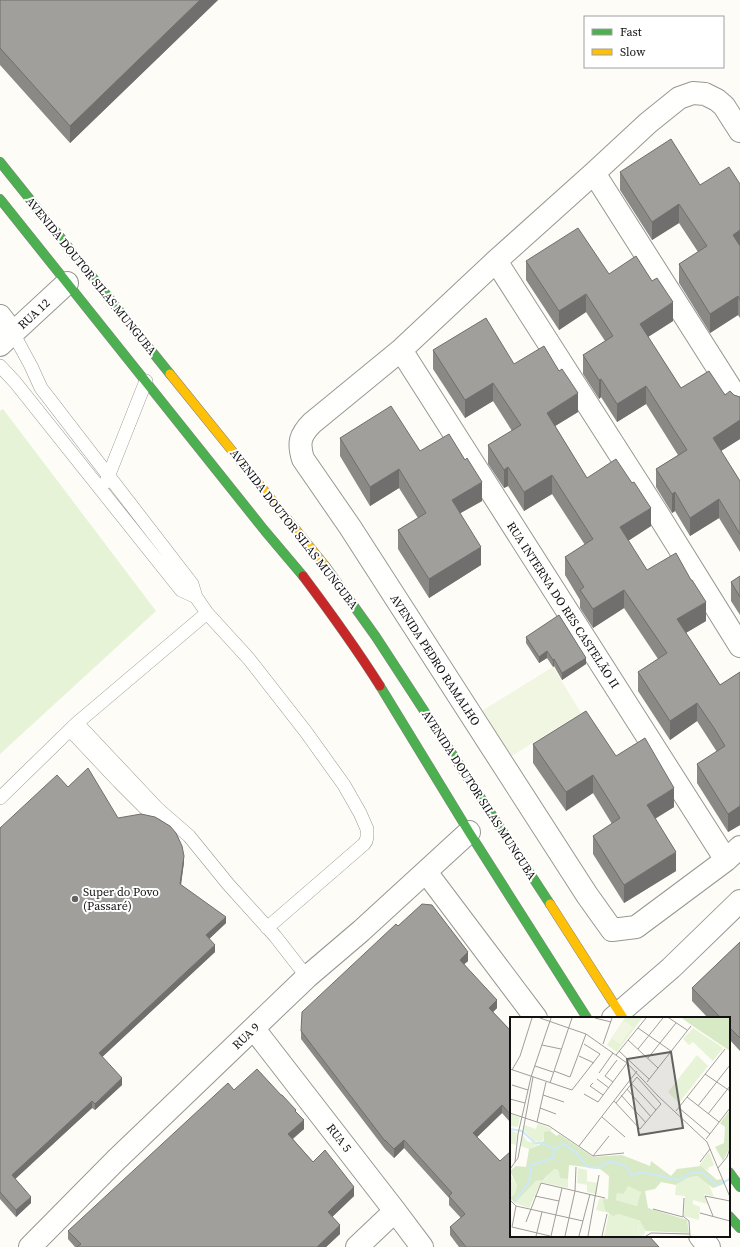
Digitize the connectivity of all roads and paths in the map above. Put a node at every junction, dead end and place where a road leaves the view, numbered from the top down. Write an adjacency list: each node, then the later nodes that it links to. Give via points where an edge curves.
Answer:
1 (740, 131): 3 (street, AVENIDA PEDRO RAMALHO, via 718,100 705,94 692,93 679,98 648,123)
2 (0, 162): 25 (main road, AVENIDA DOUTOR SILAS MUNGUBA, via 331,573 475,788)
3 (594, 174): 5 (street, AVENIDA PEDRO RAMALHO); 11 (street)
4 (0, 200): 6 (main road, AVENIDA DOUTOR SILAS MUNGUBA)
5 (496, 261): 8 (street, AVENIDA PEDRO RAMALHO); 16 (street)
6 (67, 283): 7 (street, RUA 12); 10 (main road, AVENIDA DOUTOR SILAS MUNGUBA)
7 (4, 331): 12 (lane, via 32,366 41,388)
8 (401, 350): 20 (street, RUA INTERNA DO RES CASTELÃO II); 20 (street, AVENIDA PEDRO RAMALHO, via 304,431 301,451 303,459 587,895 612,930 636,927)
9 (0, 366): 13 (lane)
10 (146, 381): 12 (lane); 19 (main road, AVENIDA DOUTOR SILAS MUNGUBA, via 331,613 366,664)
11 (740, 403)
12 (108, 475): 13 (lane); 14 (lane, via 192,584)
13 (102, 493): 14 (lane, via 180,590)
14 (196, 597): 15 (lane)
15 (207, 612): 17 (lane); 23 (lane, via 249,659 306,732 344,785 367,829 364,844)
16 (740, 646)
17 (73, 726): 18 (lane); 23 (lane, via 189,836)
18 (0, 798)
19 (469, 832): 21 (street, RUA 9); 27 (main road, AVENIDA DOUTOR SILAS MUNGUBA)
20 (733, 853)
21 (426, 872): 24 (street, RUA 9); 26 (street)
22 (740, 901): 25 (street)
23 (271, 932): 24 (lane)
24 (307, 977): 28 (street, RUA 9)
25 (619, 1016)
26 (535, 1017)
27 (587, 1017)
28 (254, 1029): 31 (street, RUA 5); 35 (street, RUA 9, via 116,1160)
29 (730, 1173): 30 (main road)
30 (740, 1187)
31 (396, 1211): 36 (street); 37 (street, RUA 5)
32 (730, 1217): 33 (main road)
33 (740, 1228)
34 (701, 1237): 38 (street)
35 (30, 1247)
36 (357, 1247)
37 (422, 1247)
38 (709, 1247)

